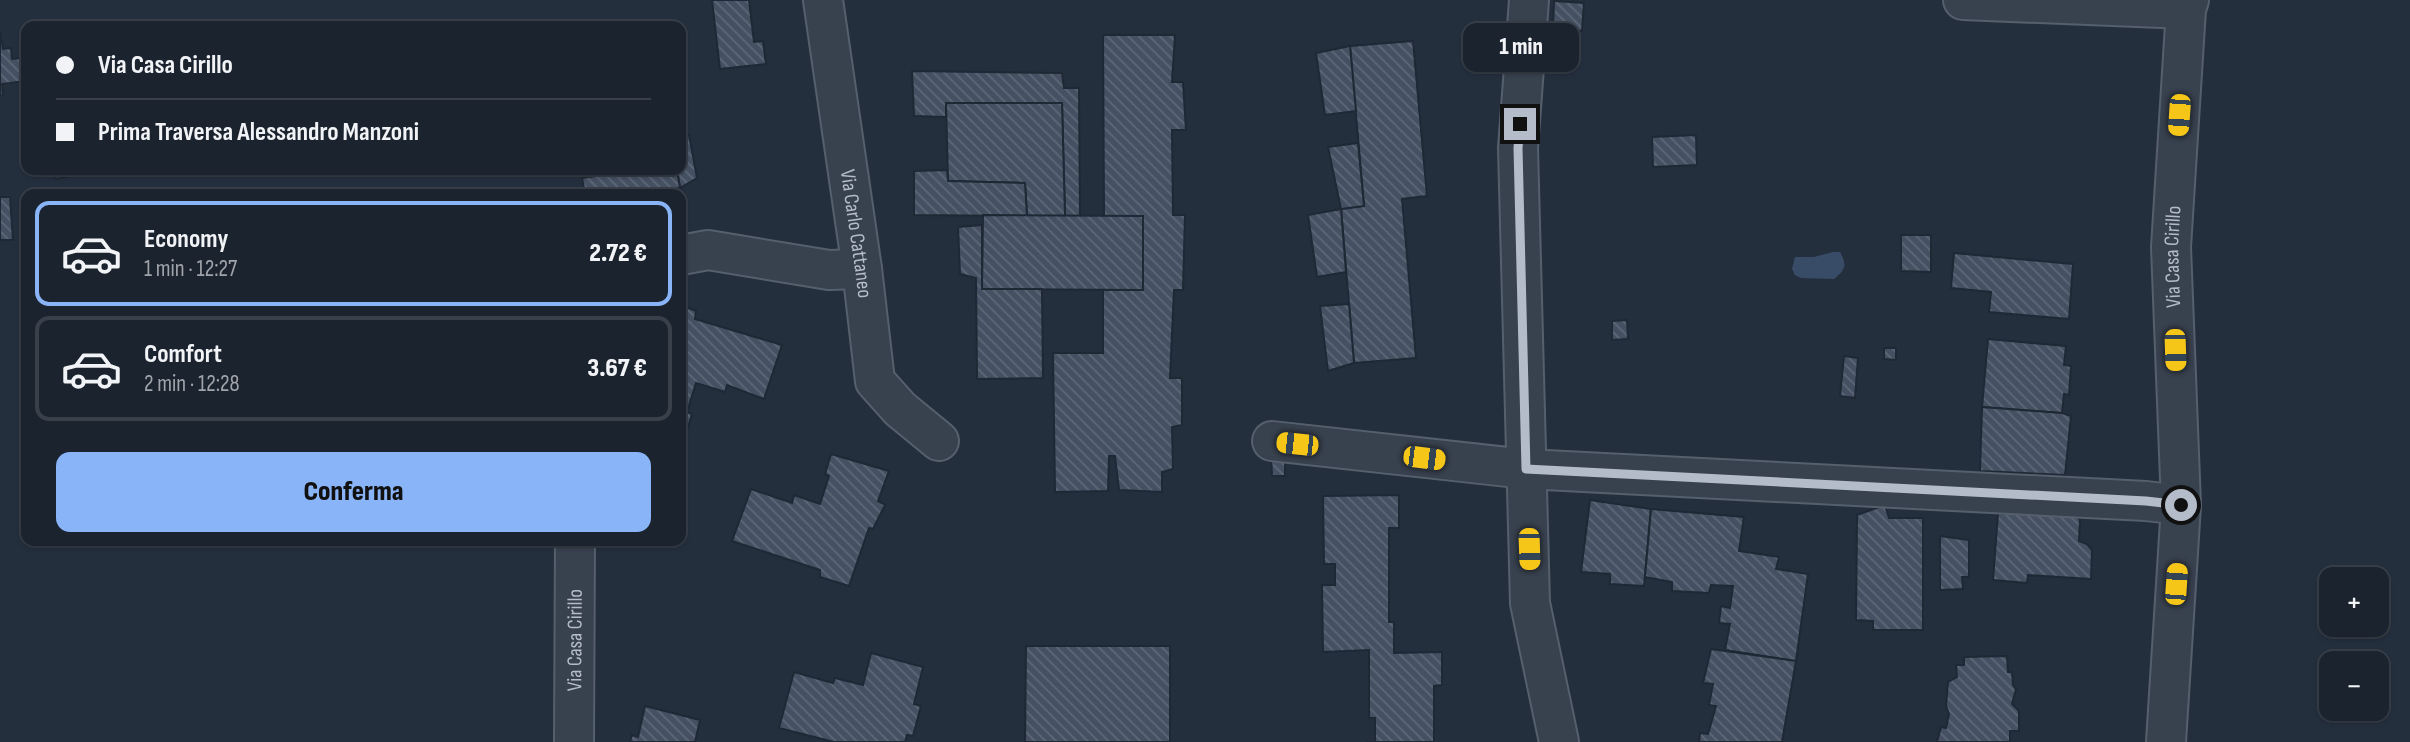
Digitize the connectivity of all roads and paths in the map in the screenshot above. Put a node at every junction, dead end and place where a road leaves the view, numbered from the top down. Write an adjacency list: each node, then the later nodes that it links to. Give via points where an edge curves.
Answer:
1 (823, 0): 6 (street, Via Carlo Cattaneo)
2 (1529, 0): 9 (street, via 1518,148)
3 (1963, 0): 4 (street, Via Casa Cirillo)
4 (2188, 5): 10 (street, Via Casa Cirillo, via 2171,247)
5 (686, 254): 6 (street, via 708,250 829,270)
6 (862, 269): 7 (street, Via Carlo Cattaneo, via 874,381 900,410)
7 (939, 440)
8 (1272, 441): 9 (street)
9 (1526, 469): 10 (street); 13 (street, via 1530,603)
10 (2181, 505): 14 (street, Via Casa Cirillo)
11 (575, 546): 12 (street, Via Casa Cirillo)
12 (574, 742)
13 (1559, 742)
14 (2166, 742)

